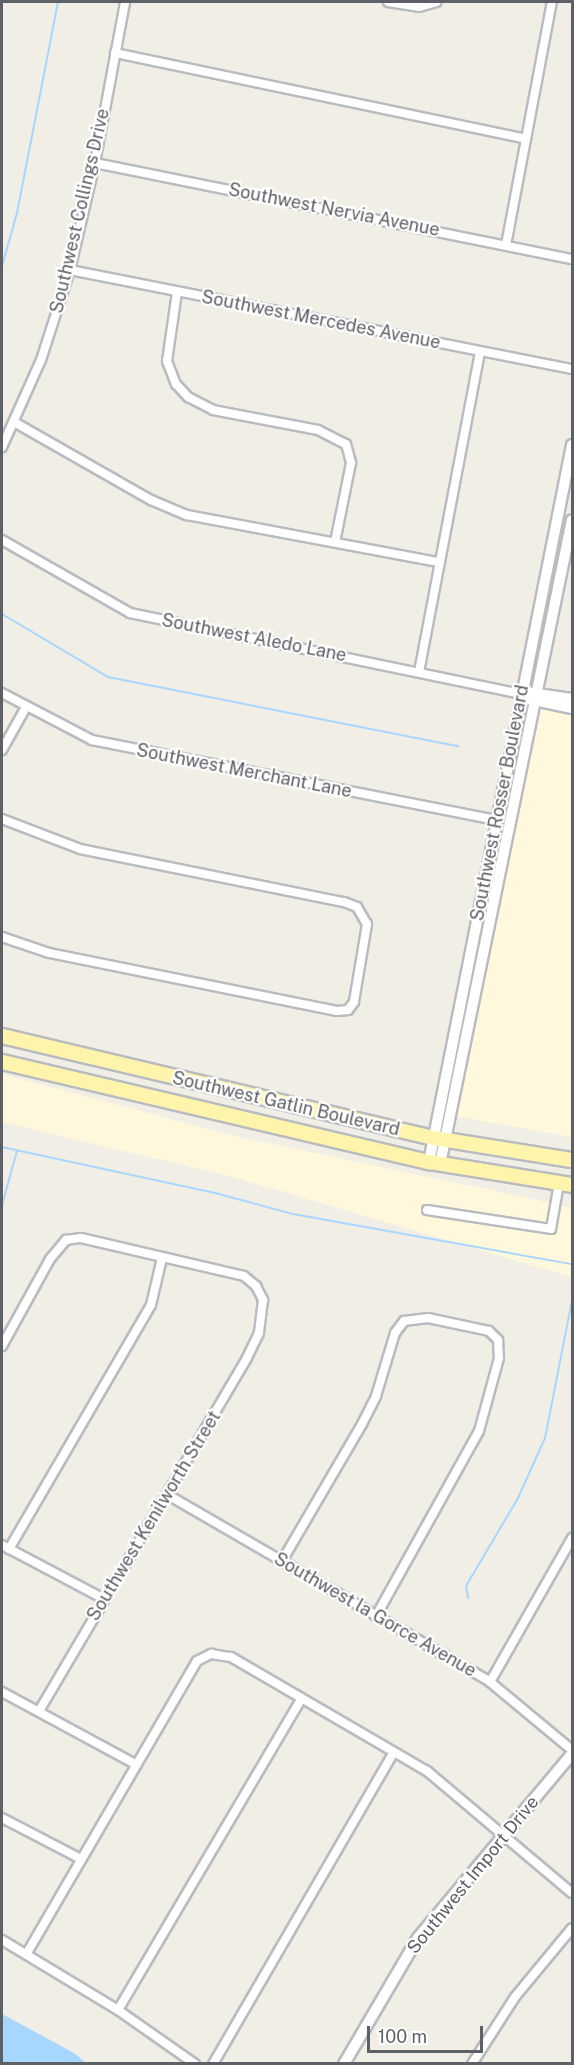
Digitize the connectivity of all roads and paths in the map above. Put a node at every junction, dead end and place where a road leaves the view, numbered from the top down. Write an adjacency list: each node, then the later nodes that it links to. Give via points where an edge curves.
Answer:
1 (125, 2): 5 (street, Southwest Collings Drive)
2 (388, 2): 3 (street, via 419,6)
3 (436, 2)
4 (552, 2): 6 (street)
5 (115, 53): 6 (street); 7 (street, Southwest Collings Drive)
6 (526, 139): 8 (street)
7 (95, 163): 8 (street, Southwest Nervia Avenue); 10 (street, Southwest Collings Drive)
8 (506, 244): 9 (street, Southwest Nervia Avenue)
9 (573, 259)
10 (70, 270): 11 (street, Southwest Mercedes Avenue); 14 (street, Southwest Collings Drive, via 41,360)
11 (177, 292): 12 (street, Southwest Mercedes Avenue); 19 (street, via 167,361 176,384 188,397 222,412 318,430 346,444 351,463)
12 (480, 352): 13 (street, Southwest Mercedes Avenue); 20 (street)
13 (573, 369)
14 (14, 422): 16 (street, Southwest Collings Drive); 19 (street, via 151,500 187,515)
15 (573, 445): 23 (street, Southwest Rosser Boulevard)
16 (2, 447)
17 (573, 520): 24 (street, Southwest Rosser Boulevard)
18 (2, 540): 21 (street, Southwest Aledo Lane, via 130,614)
19 (335, 542): 20 (street)
20 (439, 562): 21 (street)
21 (420, 672): 23 (street, Southwest Aledo Lane)
22 (2, 693): 26 (street, Southwest Merchant Lane)
23 (522, 694): 24 (street, Southwest Aledo Lane); 30 (street, Southwest Rosser Boulevard)
24 (536, 697): 25 (street, Southwest Aledo Lane); 27 (street, Southwest Aledo Lane); 34 (street, Southwest Rosser Boulevard)
25 (573, 699)
26 (26, 707): 28 (street); 30 (street, Southwest Merchant Lane, via 78,735 110,744)
27 (573, 708)
28 (2, 750)
29 (2, 819): 31 (street, via 80,849 357,907 364,915 367,933 354,1002 348,1010 337,1011 61,956)
30 (496, 820): 34 (street, Southwest Rosser Boulevard)
31 (2, 937)
32 (2, 1036): 34 (main road, Southwest Gatlin Boulevard)
33 (2, 1062): 36 (main road, Southwest Gatlin Boulevard)
34 (439, 1139): 35 (main road, Southwest Gatlin Boulevard); 36 (street, Southwest Rosser Boulevard)
35 (573, 1160)
36 (434, 1163): 37 (main road, Southwest Gatlin Boulevard)
37 (566, 1184): 38 (street, via 551,1229)
38 (427, 1210)
39 (162, 1258): 40 (street, via 81,1238 66,1240 50,1259); 41 (street, Southwest Kenilworth Street, via 244,1276 256,1286 263,1300 263,1317 247,1358); 43 (street, via 151,1305)
40 (2, 1346)
41 (168, 1495): 44 (street, Southwest la Gorce Avenue); 45 (street, Southwest Kenilworth Street)
42 (573, 1538): 47 (street)
43 (5, 1547): 45 (street)
44 (282, 1561): 46 (street, Southwest la Gorce Avenue); 46 (street, via 362,1424 395,1333 404,1322 428,1318 489,1332 498,1340 499,1358 479,1431)
45 (104, 1599): 50 (street, Southwest Kenilworth Street)
46 (376, 1616): 47 (street, Southwest la Gorce Avenue)
47 (490, 1682): 51 (street, Southwest la Gorce Avenue)
48 (2, 1692): 50 (street)
49 (301, 1699): 52 (street); 53 (street, via 231,1657 211,1654 198,1661); 61 (street)
50 (39, 1712): 53 (street)
51 (573, 1752): 55 (street, Southwest Import Drive)
52 (393, 1753): 55 (street, via 427,1771); 63 (street)
53 (136, 1765): 56 (street)
54 (2, 1818): 56 (street)
55 (505, 1834): 57 (street); 64 (street, Southwest Import Drive, via 418,1938)
56 (81, 1859): 60 (street)
57 (573, 1893)
58 (573, 1928): 65 (street, via 515,1997)
59 (2, 1940): 60 (street)
60 (27, 1953): 61 (street)
61 (118, 2010): 62 (street)
62 (195, 2064)
63 (213, 2064)
64 (344, 2064)
65 (472, 2064)

